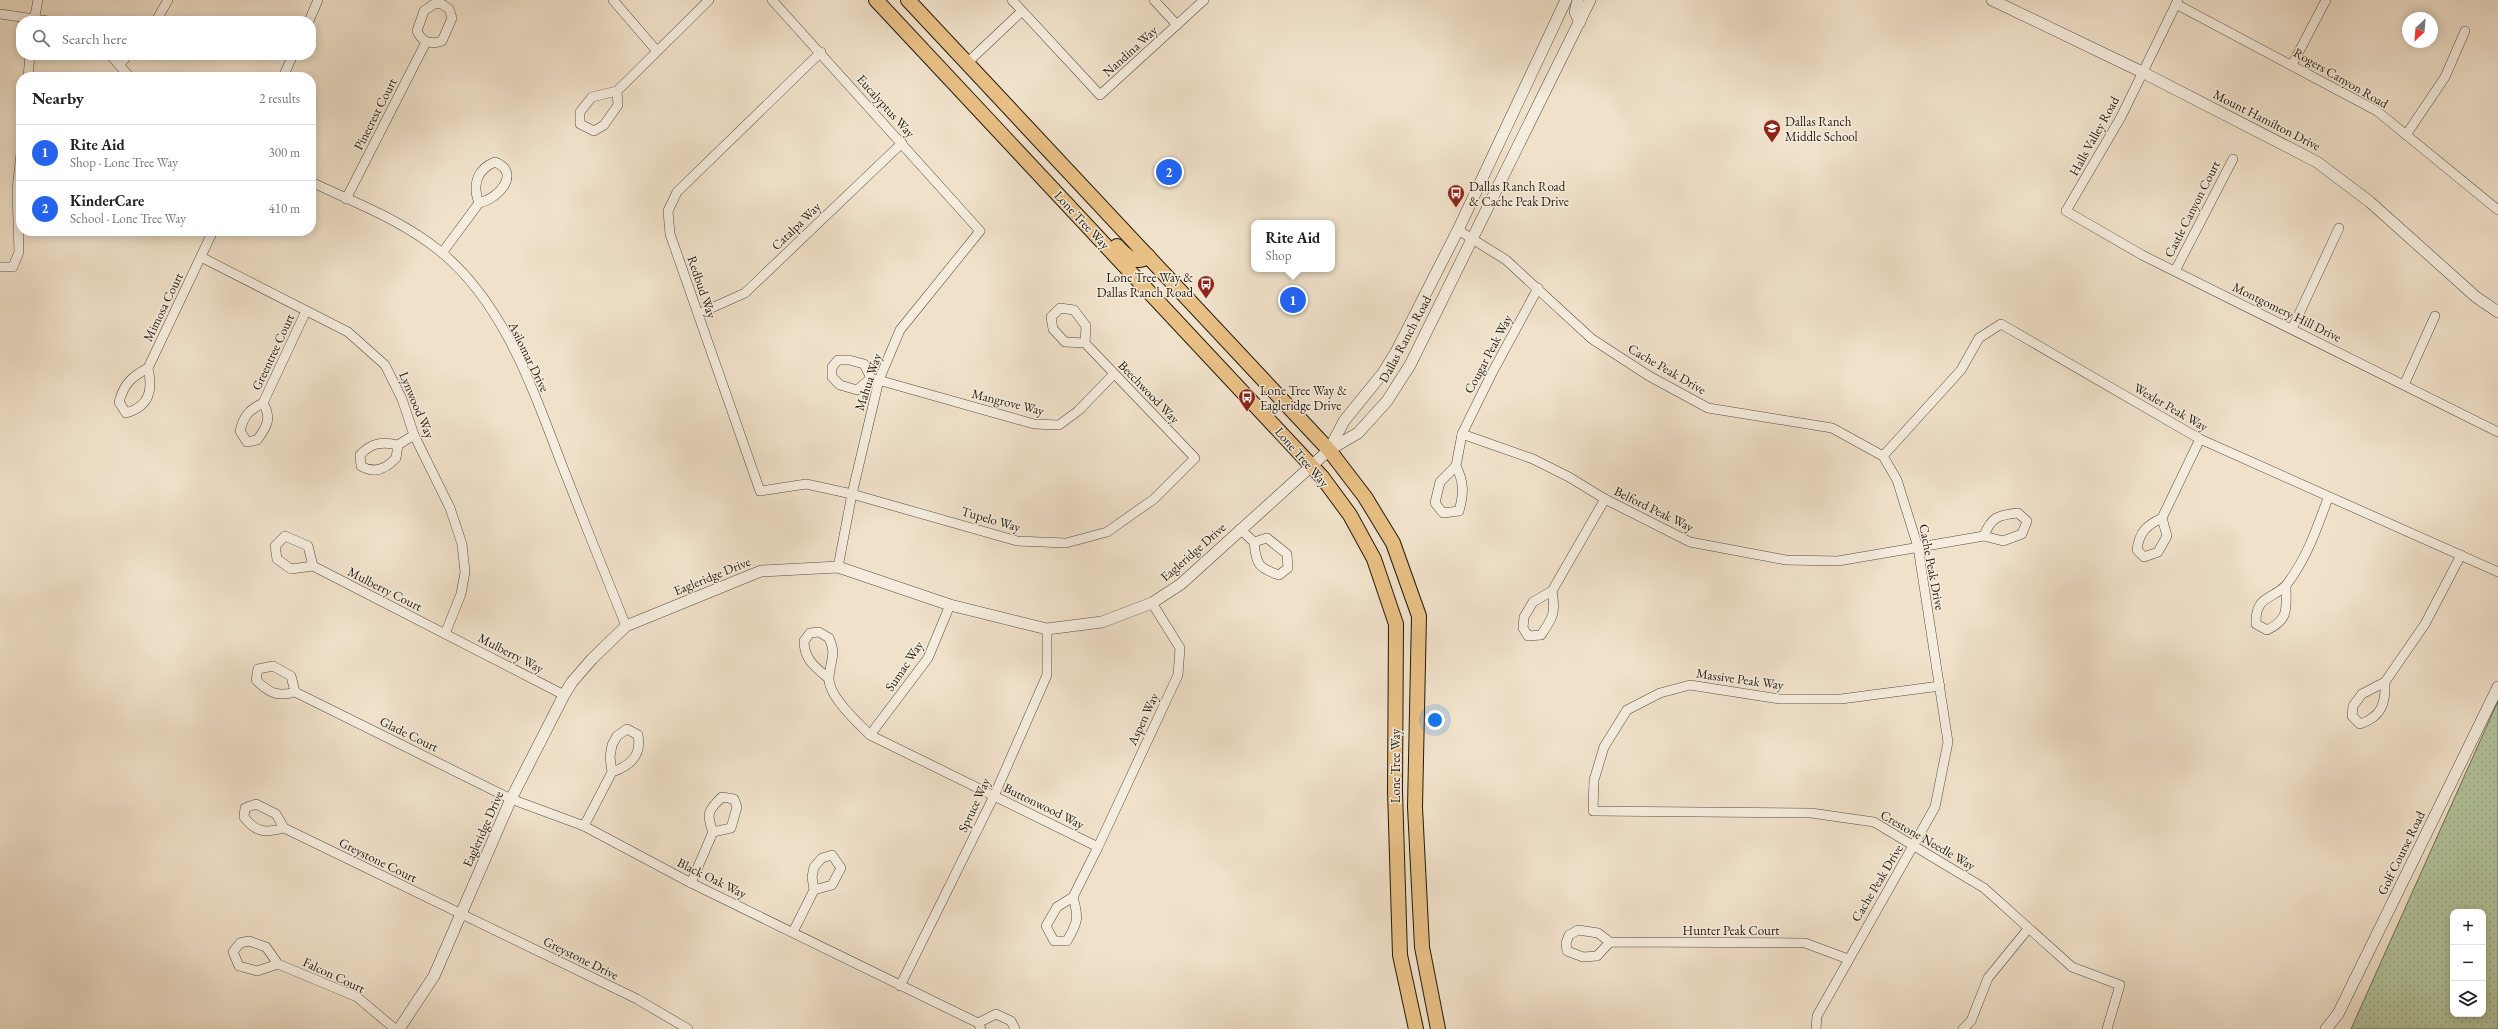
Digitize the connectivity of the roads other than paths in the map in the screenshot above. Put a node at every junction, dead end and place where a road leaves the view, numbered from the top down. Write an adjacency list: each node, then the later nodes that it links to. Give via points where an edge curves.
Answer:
1 (38, 0): 20 (street)
2 (168, 0): 21 (street)
3 (318, 0): 22 (street)
4 (613, 0): 28 (street)
5 (709, 0): 28 (street)
6 (772, 0): 29 (street, Eucalyptus Way)
7 (876, 0): 48 (main road, Lone Tree Way)
8 (908, 0): 34 (main road, Lone Tree Way)
9 (1012, 0): 18 (street)
10 (1154, 0): 25 (street)
11 (1204, 0): 25 (street, Nandina Way)
12 (1566, 0): 52 (street, Dallas Ranch Road)
13 (1578, 0): 24 (street, via 1575,12)
14 (1590, 0): 24 (street, Dallas Ranch Road)
15 (1992, 0): 40 (street, Mount Hamilton Drive)
16 (2326, 0): 36 (street)
17 (2177, 2): 36 (street, Rogers Canyon Road); 40 (street, Halls Valley Road)
18 (1021, 12): 25 (street, Nandina Way, via 1100,95); 34 (street)
19 (0, 14): 23 (street)
20 (35, 16)
21 (159, 16)
22 (311, 16)
23 (16, 17)
24 (1580, 22): 56 (street, Dallas Ranch Road)
25 (1177, 26)
26 (2465, 31): 42 (street, via 2445,77)
27 (426, 42): 27 (street, via 442,41 452,18 449,9 442,4 434,4 424,11 417,30); 46 (street, Pinecrest Court)
28 (656, 50): 41 (street)
29 (821, 52): 43 (street, Eucalyptus Way); 65 (street, Redbud Way, via 677,192 668,211 670,234)
30 (30, 60): 37 (street)
31 (116, 60): 35 (street)
32 (124, 60): 35 (street)
33 (291, 60): 39 (street)
34 (967, 63): 58 (main road, Lone Tree Way)
35 (120, 64): 38 (street)
36 (2292, 65): 42 (street, Rogers Canyon Road, via 2377,111)
37 (28, 72)
38 (126, 72)
39 (285, 72)
40 (2142, 72): 50 (street, Halls Valley Road, via 2121,117); 64 (street, Mount Hamilton Drive, via 2317,162 2370,202 2476,297)
41 (617, 91): 41 (street, via 592,98 580,112 580,124 594,131 604,125 618,106)
42 (2406, 135): 49 (street, Rogers Canyon Road)
43 (902, 143): 53 (street, Eucalyptus Way); 65 (street, Catalpa Way, via 745,293)
44 (2233, 159): 61 (street, Castle Canyon Court)
45 (316, 184): 46 (street, Asilomar Drive)
46 (346, 199): 57 (street, Asilomar Drive, via 382,214 414,232)
47 (479, 203): 47 (street, via 491,200 500,192 507,172 502,165 496,162 481,171 475,183 475,194); 57 (street)
48 (1066, 203): 58 (main road, via 1080,208 1125,255 1139,260); 82 (main road, Lone Tree Way)
49 (2498, 210)
50 (2066, 211): 61 (street, Montgomery Hill Drive)
51 (2339, 228): 67 (street)
52 (1458, 230): 56 (street, Cache Peak Drive); 79 (street, Dallas Ranch Road, via 1396,352 1383,373 1344,422)
53 (980, 231): 71 (street, Mahua Way, via 900,330)
54 (19, 236): 60 (street, via 19,252 13,267)
55 (211, 236): 59 (street, Mimosa Court)
56 (1472, 237): 62 (street, Cache Peak Drive, via 1506,260); 79 (street, Dallas Ranch Road, via 1410,365 1387,401 1358,433)
57 (442, 253): 100 (street, Asilomar Drive, via 481,293 530,382)
58 (1148, 256): 79 (main road, Lone Tree Way)
59 (201, 257): 63 (street, Lynwood Way); 69 (street, Mimosa Court)
60 (0, 267)
61 (2175, 271): 67 (street, Montgomery Hill Drive)
62 (1538, 288): 76 (street, Cougar Peak Way); 80 (street, Cache Peak Drive, via 1592,339 1649,376 1708,408 1832,428)
63 (306, 311): 73 (street, Greentree Court); 75 (street, Lynwood Way, via 348,332 385,365 402,399)
64 (2498, 312)
65 (698, 314): 84 (street, Redbud Way, via 760,491 806,484)
66 (2435, 316): 72 (street)
67 (2292, 329): 72 (street, Montgomery Hill Drive)
68 (1085, 343): 68 (street, via 1086,326 1074,310 1060,308 1051,317 1053,329 1065,342); 70 (street, Beechwood Way)
69 (148, 368): 69 (street, via 133,376 123,388 119,402 126,413 137,410 149,396 152,384)
70 (1114, 374): 71 (street, Mangrove Way, via 1078,411 1059,425 1034,424); 81 (street, Beechwood Way)
71 (875, 379): 84 (street, Mahua Way)
72 (2404, 385): 74 (street, Montgomery Hill Drive)
73 (263, 403)
74 (2498, 432)
75 (414, 434): 78 (street); 102 (street, Lynwood Way, via 450,508 462,544 464,572 461,594)
76 (1462, 434): 83 (street, Cougar Peak Way); 86 (street, Belford Peak Way, via 1533,459)
77 (2200, 439): 80 (street, Wexler Peak Way, via 2001,324 1980,338 1961,370); 85 (street, Wexler Peak Way); 87 (street)
78 (398, 445)
79 (1329, 450): 82 (street, Eagleridge Drive); 136 (main road, Lone Tree Way, via 1365,497 1393,543 1419,616 1416,815 1422,947)
80 (1883, 456): 91 (street, Cache Peak Drive, via 1898,480)
81 (1195, 458): 84 (street, Tupelo Way, via 1154,499 1107,532 1066,543 1017,541)
82 (1312, 466): 88 (street, Eagleridge Drive); 135 (main road, Lone Tree Way, via 1350,515 1374,559 1396,624 1395,791 1400,955)
83 (1456, 466): 83 (street, via 1440,482 1435,503 1443,513 1459,511 1464,493 1463,479)
84 (852, 494): 94 (street, Mahua Way)
85 (2328, 498): 92 (street, Wexler Peak Way); 96 (street, via 2310,548)
86 (1605, 499): 91 (street, Belford Peak Way, via 1690,542 1786,560 1838,561); 97 (street)
87 (2162, 518)
88 (1240, 529): 90 (street); 98 (street, Eagleridge Drive, via 1181,584)
89 (1984, 536): 91 (street, Belford Peak Way)
90 (1254, 542)
91 (1918, 548): 105 (street, Cache Peak Drive)
92 (2461, 554): 95 (street, Wexler Peak Way); 104 (street, via 2425,624)
93 (313, 566): 102 (street, Mulberry Court)
94 (838, 566): 99 (street, Eagleridge Drive); 100 (street, Eagleridge Drive, via 761,571)
95 (2498, 572)
96 (2286, 585): 96 (street, via 2266,596 2255,613 2256,624 2267,630 2279,624 2286,613)
97 (1552, 591): 97 (street, via 1533,602 1524,617 1523,628 1528,636 1541,635 1551,621 1555,608)
98 (1152, 603): 101 (street, Eagleridge Drive, via 1102,622); 118 (street, Aspen Way, via 1180,648 1178,675)
99 (950, 605): 101 (street, Eagleridge Drive); 109 (street, Sumac Way, via 928,658)
100 (626, 626): 108 (street, Eagleridge Drive, via 592,659)
101 (1047, 629): 111 (street, Spruce Way, via 1047,675)
102 (445, 634): 108 (street, Mulberry Way)
103 (828, 678): 103 (street, via 834,655 833,648 825,635 810,633 804,640 805,654); 109 (street, Buttonwood Way, via 842,708)
104 (2385, 682): 104 (street, via 2362,694 2353,706 2352,716 2360,724 2372,720 2382,710)
105 (1940, 686): 113 (street, Massive Peak Way, via 1841,699 1780,699 1690,685 1660,693 1627,710 1604,747 1594,780); 117 (street, Cache Peak Drive, via 1948,742 1935,807)
106 (2498, 687): 140 (street, Golf Course Road, via 2338,1014)
107 (295, 692): 112 (street, Glade Court)
108 (564, 695): 112 (street, Eagleridge Drive)
109 (870, 735): 111 (street, Buttonwood Way)
110 (612, 772): 110 (street, via 626,767 636,758 638,735 626,729 617,736 612,745 610,758); 114 (street)
111 (994, 796): 118 (street, Buttonwood Way); 128 (street, Spruce Way)
112 (511, 798): 114 (street, Black Oak Way); 122 (street, Eagleridge Drive)
113 (1593, 811): 117 (street, Crestone Needle Way, via 1811,813 1874,822)
114 (584, 826): 119 (street, Black Oak Way)
115 (284, 828): 122 (street, Greystone Court)
116 (713, 832): 119 (street)
117 (1915, 846): 123 (street, Crestone Needle Way, via 1984,888); 126 (street, Cache Peak Drive, via 1894,876)
118 (1098, 848): 121 (street, Aspen Way)
119 (691, 883): 124 (street, Black Oak Way)
120 (814, 890): 124 (street)
121 (1073, 897): 121 (street, via 1057,907 1046,926 1054,941 1067,941 1076,925 1078,915)
122 (461, 915): 132 (street, Eagleridge Drive, via 434,976); 133 (street, Greystone Drive, via 637,999)
123 (2028, 929): 129 (street, via 1988,978); 139 (street, Crestone Needle Way, via 2072,967 2120,985)
124 (793, 932): 128 (street, Black Oak Way)
125 (1610, 942): 126 (street, Hunter Peak Court, via 1805,943)
126 (1848, 960): 137 (street, Cache Peak Drive, via 1817,1016)
127 (278, 964): 127 (street, via 266,947 249,941 240,943 233,952 239,966 245,968 258,971); 131 (street, Falcon Court, via 357,997)
128 (900, 986): 130 (street, Black Oak Way)
129 (1972, 1025): 138 (street)
130 (979, 1026): 134 (street, via 996,1014 1011,1021)
131 (395, 1029)
132 (399, 1029)
133 (688, 1029)
134 (1015, 1029)
135 (1416, 1029)
136 (1438, 1029)
137 (1816, 1029)
138 (1963, 1029)
139 (2106, 1029)
140 (2326, 1029)

